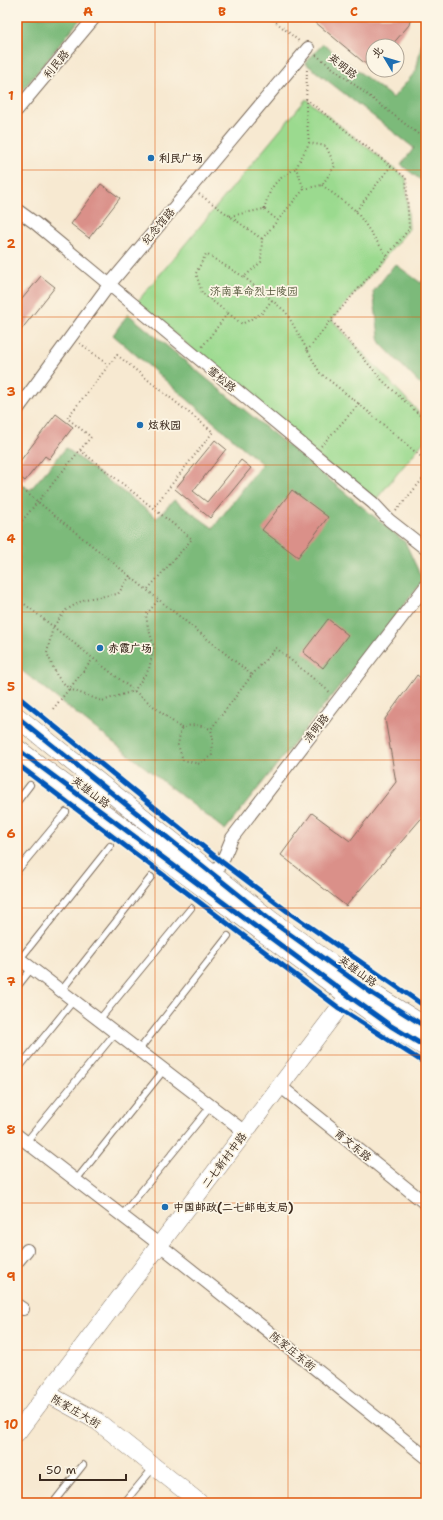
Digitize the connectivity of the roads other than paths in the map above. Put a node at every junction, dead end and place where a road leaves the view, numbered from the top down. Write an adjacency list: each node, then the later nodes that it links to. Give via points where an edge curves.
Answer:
1 (95, 17): 3 (street, 利民路)
2 (308, 48): 5 (street, 纪念馆路)
3 (17, 110)
4 (17, 210): 5 (street, 雪松路)
5 (109, 285): 6 (street, 纪念馆路); 7 (street, 雪松路)
6 (17, 410)
7 (426, 549)
8 (426, 586): 16 (street, 清明路, via 232,838 222,862)
9 (17, 717): 16 (main road, 英雄山路)
10 (17, 749): 23 (main road, 英雄山路)
11 (30, 785): 12 (lane)
12 (17, 802)
13 (66, 812): 15 (lane)
14 (110, 846): 20 (lane)
15 (17, 872)
16 (213, 874): 23 (main road, 英雄山路)
17 (151, 877): 24 (lane)
18 (191, 908): 26 (lane)
19 (228, 936): 29 (lane)
20 (18, 958): 21 (street)
21 (32, 968): 22 (lane); 24 (street)
22 (17, 987)
23 (353, 989): 28 (main road, 英雄山路, via 391,1006); 32 (street, 二七新村中路)
24 (61, 991): 25 (street)
25 (74, 1000): 26 (street); 30 (lane)
26 (100, 1020): 27 (street)
27 (116, 1032): 29 (street); 35 (lane)
28 (424, 1044)
29 (139, 1050): 31 (street)
30 (17, 1070)
31 (164, 1070): 33 (street); 36 (lane)
32 (280, 1086): 34 (street, 二七新村中路); 37 (street, 育文东路)
33 (211, 1106): 34 (street); 38 (lane)
34 (245, 1132): 39 (street, 二七新村中路)
35 (22, 1139): 36 (street, 陈家庄东街)
36 (76, 1180): 38 (street, 陈家庄东街)
37 (426, 1204)
38 (122, 1215): 39 (street, 陈家庄东街)
39 (160, 1245): 42 (street, 二七新村中路); 44 (street, 陈家庄东街)
40 (27, 1250): 41 (street)
41 (17, 1262)
42 (46, 1393): 43 (street, 二七新村中路); 46 (street, 陈家庄大街, via 97,1421)
43 (17, 1433)
44 (426, 1457)
45 (83, 1465): 47 (lane)
46 (154, 1467): 48 (lane); 49 (street, 陈家庄大街)
47 (53, 1503)
48 (124, 1503)
49 (200, 1503)

